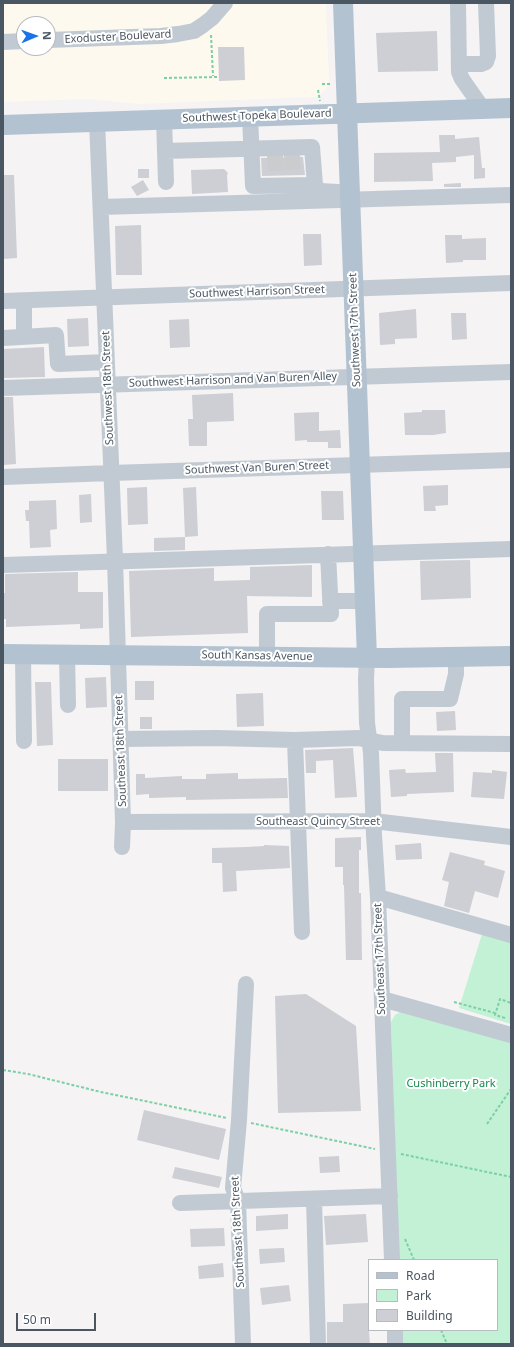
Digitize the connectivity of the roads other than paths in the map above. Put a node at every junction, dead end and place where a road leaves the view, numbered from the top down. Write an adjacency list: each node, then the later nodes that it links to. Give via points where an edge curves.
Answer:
1 (225, 3): 5 (street, Exoduster Boulevard, via 212,18 194,31 161,36)
2 (343, 3): 11 (main road, Southwest 17th Street)
3 (458, 3): 8 (street)
4 (486, 3): 8 (street, via 486,62)
5 (56, 40)
6 (16, 41): 7 (street)
7 (3, 42)
8 (459, 64): 9 (street, via 462,79)
9 (483, 108): 10 (main road, Southwest Topeka Boulevard); 11 (main road, Southwest Topeka Boulevard)
10 (511, 108)
11 (347, 113): 12 (main road, Southwest Topeka Boulevard); 21 (main road, Southwest 17th Street)
12 (250, 116): 13 (main road, Southwest Topeka Boulevard); 16 (street)
13 (164, 119): 14 (main road, Southwest Topeka Boulevard); 17 (street)
14 (97, 121): 15 (main road, Southwest Topeka Boulevard); 22 (street, Southwest 18th Street)
15 (3, 125)
16 (252, 149): 17 (street); 19 (street, via 275,152 312,147); 19 (street, via 253,186 293,180)
17 (165, 151): 18 (street)
18 (166, 182)
19 (315, 185): 21 (street, via 319,191)
20 (511, 195): 21 (street)
21 (350, 196): 22 (street); 24 (main road, Southwest 17th Street)
22 (101, 207): 25 (street, Southwest 18th Street)
23 (511, 283): 24 (street, Southwest Harrison Street)
24 (354, 289): 25 (street, Southwest Harrison Street); 32 (main road, Southwest 17th Street)
25 (104, 297): 26 (street, Southwest Harrison Street); 30 (street, Southwest 18th Street)
26 (24, 301): 27 (street, Southwest Harrison Street); 28 (street)
27 (3, 302)
28 (24, 337): 29 (street); 30 (street, via 56,335 58,364)
29 (3, 338)
30 (106, 362): 33 (street, Southwest 18th Street)
31 (511, 372): 32 (street, Southwest Harrison and Van Buren Alley)
32 (357, 376): 33 (street, Southwest Harrison and Van Buren Alley); 36 (main road, Southwest 17th Street)
33 (108, 385): 34 (street, Southwest Harrison and Van Buren Alley); 37 (street, Southwest 18th Street)
34 (3, 388)
35 (511, 460): 36 (street, Southwest Van Buren Street)
36 (360, 464): 37 (street, Southwest Van Buren Street); 40 (main road, Southwest 17th Street)
37 (111, 473): 38 (street, Southwest Van Buren Street); 42 (street, Southwest 18th Street)
38 (3, 477)
39 (511, 548): 40 (street)
40 (363, 553): 41 (street); 45 (main road, Southwest 17th Street)
41 (328, 554): 42 (street); 44 (street)
42 (114, 560): 43 (street); 49 (street, Southwest 18th Street)
43 (3, 565)
44 (330, 601): 45 (street); 50 (street, via 331,614 267,614)
45 (365, 601): 53 (main road, Southwest 17th Street)
46 (3, 654): 47 (main road, South Kansas Avenue)
47 (23, 654): 48 (main road, South Kansas Avenue); 58 (street)
48 (67, 654): 49 (main road, South Kansas Avenue); 54 (street)
49 (117, 654): 50 (main road, South Kansas Avenue); 55 (street, Southeast 18th Street)
50 (267, 656): 53 (main road, South Kansas Avenue)
51 (511, 656): 52 (main road, South Kansas Avenue)
52 (456, 657): 53 (main road, South Kansas Avenue); 59 (street, via 456,674 450,699 402,699)
53 (367, 658): 57 (street, Southeast 17th Street, via 367,723)
54 (68, 704)
55 (120, 739): 56 (street); 62 (street, Southeast 18th Street)
56 (295, 740): 57 (street); 63 (street)
57 (370, 740): 59 (street); 61 (street, Southeast 17th Street)
58 (24, 741)
59 (402, 743): 60 (street)
60 (511, 744)
61 (373, 821): 63 (street, Southeast Quincy Street); 64 (street, Southeast Quincy Street); 66 (street, Southeast 17th Street)
62 (123, 822): 63 (street, Southeast Quincy Street); 65 (street, Southeast 18th Street)
63 (298, 822): 67 (street)
64 (511, 837)
65 (122, 847)
66 (378, 897): 68 (street); 70 (street, Southeast 17th Street)
67 (302, 932)
68 (511, 935)
69 (246, 984): 74 (street, Southeast 18th Street, via 233,1188)
70 (382, 999): 71 (street); 72 (street, Southeast 17th Street)
71 (511, 1035)
72 (390, 1196): 73 (street); 76 (street, Southeast 17th Street)
73 (314, 1199): 74 (street); 79 (street)
74 (238, 1201): 75 (street); 78 (street, Southeast 18th Street)
75 (180, 1203)
76 (392, 1259)
77 (395, 1331): 80 (street)
78 (243, 1344)
79 (318, 1344)
80 (395, 1344)

